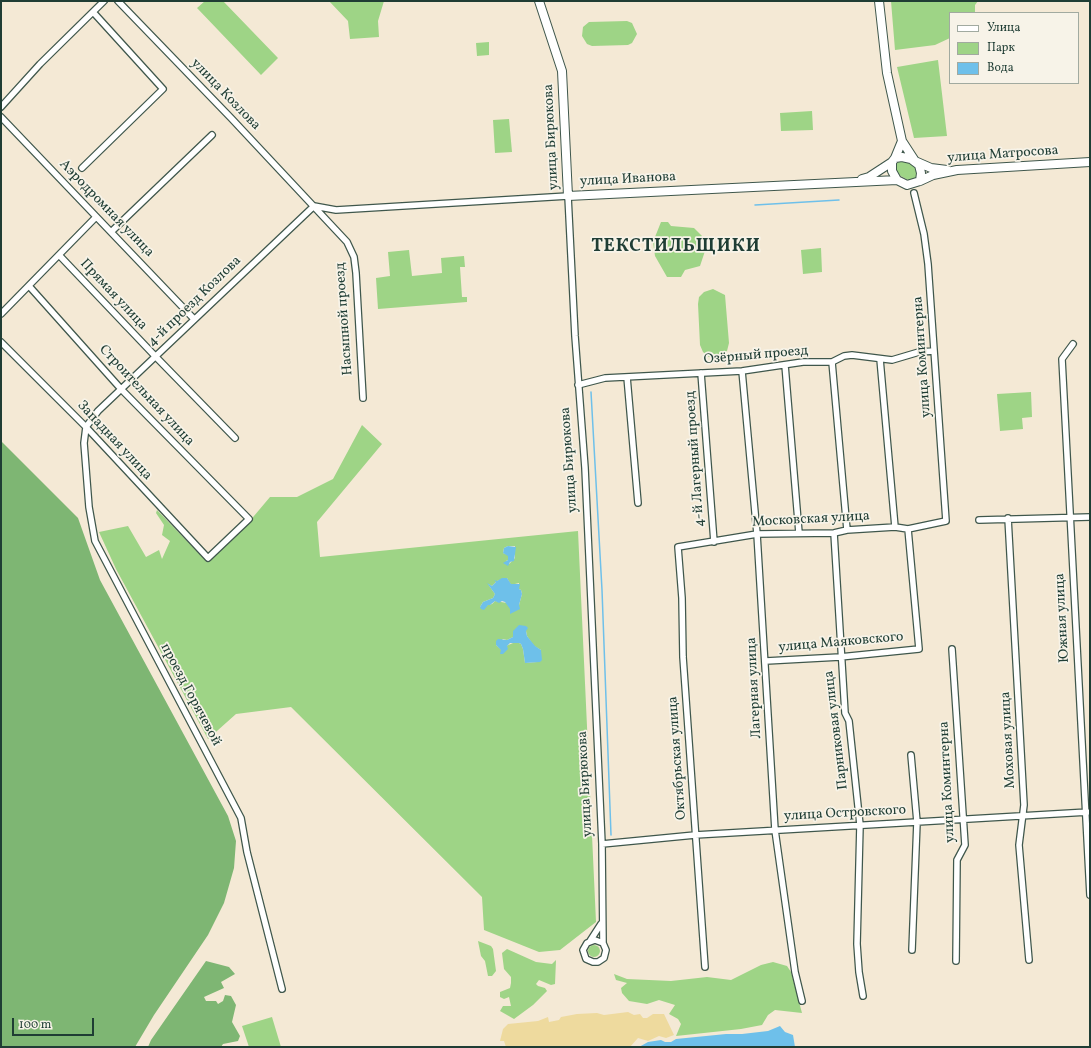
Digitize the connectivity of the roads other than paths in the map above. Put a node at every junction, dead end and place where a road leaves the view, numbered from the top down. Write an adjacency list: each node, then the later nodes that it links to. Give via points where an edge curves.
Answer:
1 (104, 1): 5 (street)
2 (118, 1): 20 (street, улица Козлова)
3 (538, 1): 19 (street, улица Бирюкова, via 562,71)
4 (879, 1): 9 (street, via 886,73)
5 (92, 12): 6 (street); 13 (street, via 163,89)
6 (1, 107)
7 (1, 117): 21 (street, Аэродромная улица)
8 (212, 135): 22 (street)
9 (902, 141): 10 (street); 11 (street)
10 (894, 160): 11 (street, via 902,157); 15 (street, via 892,171); 17 (street, via 869,177)
11 (915, 161): 14 (street, via 931,168); 16 (street, via 922,173)
12 (1090, 162): 14 (street, улица Матросова)
13 (82, 168)
14 (954, 171): 16 (street, улица Матросова, via 933,175)
15 (899, 181): 16 (street, via 912,184); 17 (street, улица Иванова); 18 (street)
16 (920, 181): 18 (street)
17 (850, 182): 19 (street, улица Иванова)
18 (914, 193): 29 (street, улица Коминтерна, via 928,264)
19 (568, 196): 20 (street, улица Иванова, via 336,210); 37 (street, улица Бирюкова)
20 (314, 206): 26 (street, 4-й проезд Козлова); 39 (street, Насыпной проезд, via 347,242 354,257)
21 (96, 216): 22 (street, Аэродромная улица); 23 (street)
22 (111, 232): 26 (street, Аэродромная улица)
23 (59, 255): 24 (street); 30 (street, Прямая улица)
24 (28, 286): 25 (street); 38 (street, Строительная улица)
25 (1, 314)
26 (194, 319): 30 (street, 4-й проезд Козлова)
27 (1, 342): 41 (street, Западная улица)
28 (1073, 344): 44 (street, Южная улица, via 1062,359)
29 (934, 351): 31 (street, Озёрный проезд, via 892,360); 48 (street, улица Коминтерна)
30 (156, 357): 38 (street, 4-й проезд Козлова); 42 (street, Прямая улица)
31 (880, 359): 32 (street, Озёрный проезд, via 852,355); 49 (street)
32 (832, 362): 33 (street, Озёрный проезд, via 803,362); 51 (street)
33 (785, 366): 34 (street, Озёрный проезд); 53 (street)
34 (742, 371): 35 (street, Озёрный проезд); 54 (street, Лагерная улица)
35 (702, 373): 36 (street, Озёрный проезд); 55 (street, 4-й Лагерный проезд)
36 (627, 377): 37 (street, Озёрный проезд, via 605,378); 43 (street)
37 (578, 385): 69 (street, улица Бирюкова, via 585,468)
38 (121, 389): 40 (street, 4-й проезд Козлова); 57 (street, Строительная улица, via 249,519)
39 (362, 398)
40 (93, 416): 41 (street, проезд Горячевой)
41 (86, 427): 57 (street, Западная улица); 78 (street, проезд Горячевой, via 84,443 88,507 95,541 241,818 247,852)
42 (235, 438)
43 (638, 503)
44 (1069, 517): 45 (street); 46 (street); 62 (street, Южная улица)
45 (1090, 517)
46 (1008, 518): 47 (street); 63 (street, Моховая улица, via 1024,805)
47 (979, 520)
48 (946, 521): 50 (street, Московская улица)
49 (895, 527): 50 (street, Московская улица); 51 (street, Московская улица)
50 (908, 529): 59 (street, улица Маяковского, via 919,649)
51 (847, 530): 52 (street, Московская улица)
52 (834, 532): 53 (street, Московская улица); 59 (street, Парниковая улица)
53 (799, 533): 54 (street, Московская улица)
54 (757, 534): 55 (street, Московская улица); 60 (street, Лагерная улица)
55 (714, 542): 56 (street, Московская улица)
56 (678, 547): 68 (street, Октябрьская улица)
57 (208, 558)
58 (952, 649): 64 (street, улица Коминтерна)
59 (840, 657): 60 (street, улица Маяковского); 66 (street, Парниковая улица)
60 (766, 662): 67 (street, Лагерная улица)
61 (910, 755): 65 (street)
62 (1088, 812): 63 (street, улица Островского); 70 (street, Южная улица)
63 (1022, 816): 64 (street, улица Островского); 75 (street, Моховая улица, via 1019,845)
64 (963, 818): 65 (street, улица Островского); 76 (street, улица Коминтерна, via 965,845 957,860)
65 (918, 822): 66 (street, улица Островского); 74 (street)
66 (860, 825): 67 (street, улица Островского); 79 (street, Парниковая улица, via 857,944 858,972)
67 (775, 830): 68 (street, улица Островского); 80 (street, Лагерная улица, via 795,972)
68 (695, 835): 69 (street, улица Островского); 77 (street, Октябрьская улица)
69 (602, 844): 71 (street, улица Бирюкова)
70 (1090, 894)
71 (602, 922): 72 (street, улица Бирюкова); 73 (street, улица Бирюкова)
72 (590, 940): 73 (street); 73 (street, улица Бирюкова, via 584,946 584,953 586,959 593,962 602,960 606,955)
73 (603, 943)
74 (912, 950)
75 (1029, 960)
76 (956, 961)
77 (705, 967)
78 (282, 989)
79 (863, 996)
80 (802, 1001)

